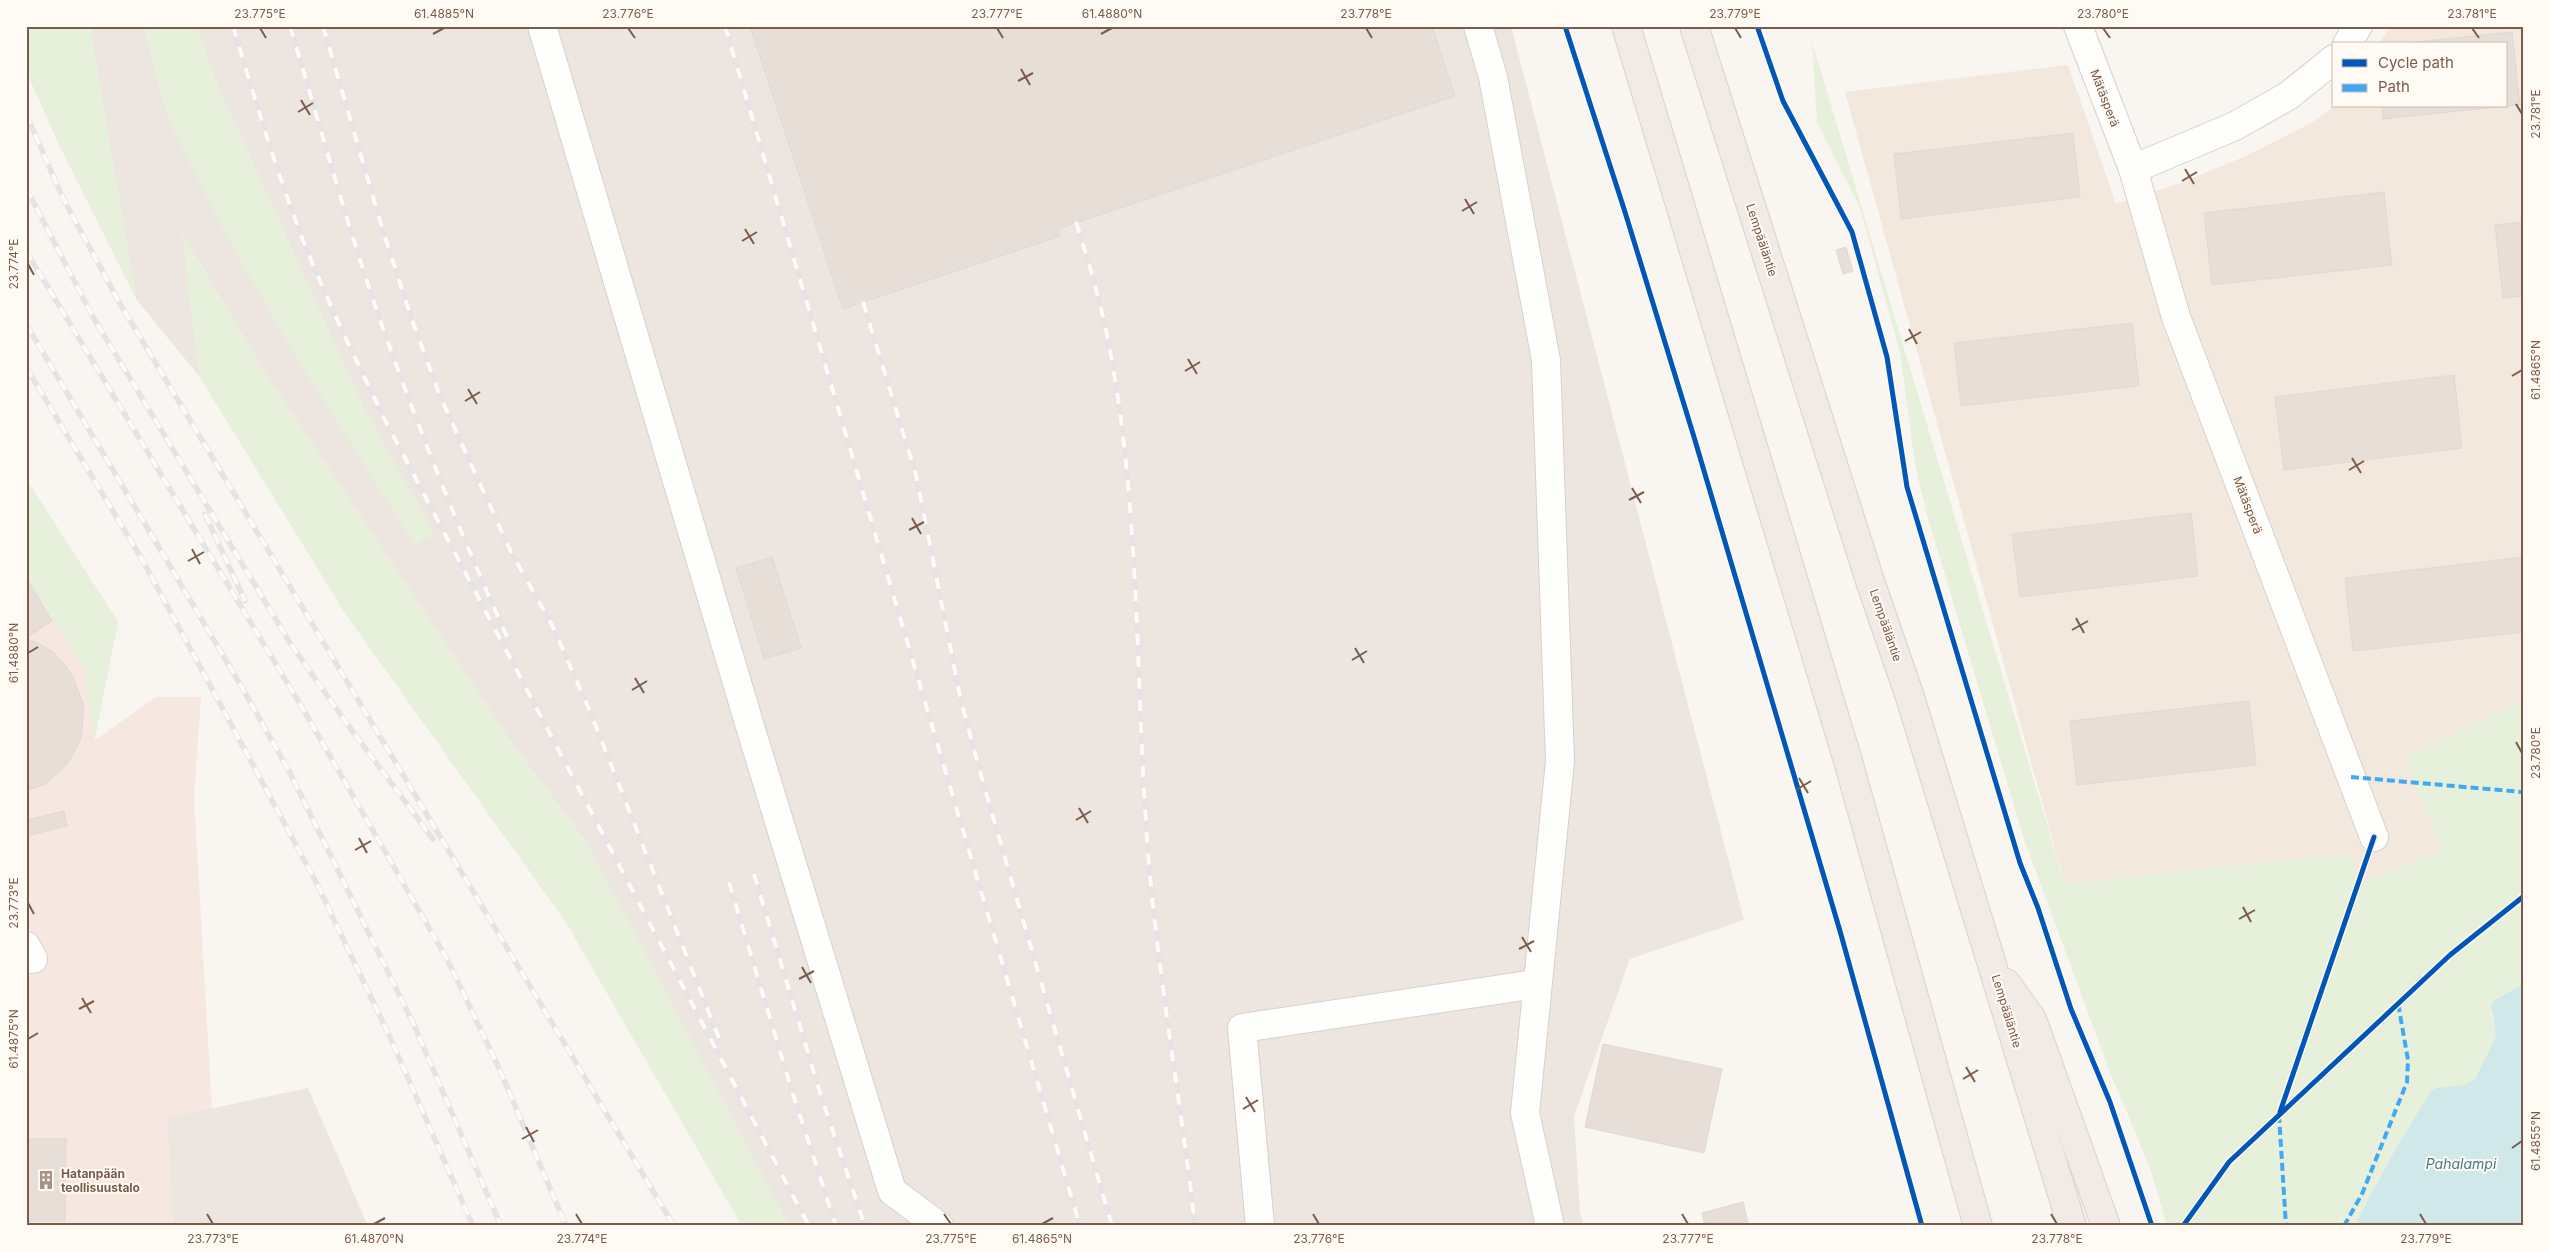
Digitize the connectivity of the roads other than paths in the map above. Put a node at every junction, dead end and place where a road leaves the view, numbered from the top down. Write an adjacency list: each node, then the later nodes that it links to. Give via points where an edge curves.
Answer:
1 (542, 26): 13 (street, via 892,1191)
2 (1478, 26): 12 (street, via 1493,77 1546,360 1560,761)
3 (1626, 26): 16 (highway, via 1848,761)
4 (1694, 26): 11 (highway, Lempääläntie)
5 (2078, 26): 9 (street, Mätäsperä)
6 (2358, 26): 7 (street)
7 (2348, 42)
8 (2332, 61): 9 (street, via 2288,96 2242,122)
9 (2133, 169): 10 (street, Mätäsperä, via 2176,317)
10 (2374, 837)
11 (1994, 967): 17 (highway, Lempääläntie); 18 (highway, via 2032,1019)
12 (1536, 984): 14 (street, via 1242,1028); 15 (street, via 1525,1113)
13 (939, 1226)
14 (1260, 1226)
15 (1550, 1226)
16 (1978, 1226)
17 (2072, 1226)
18 (2106, 1226)

